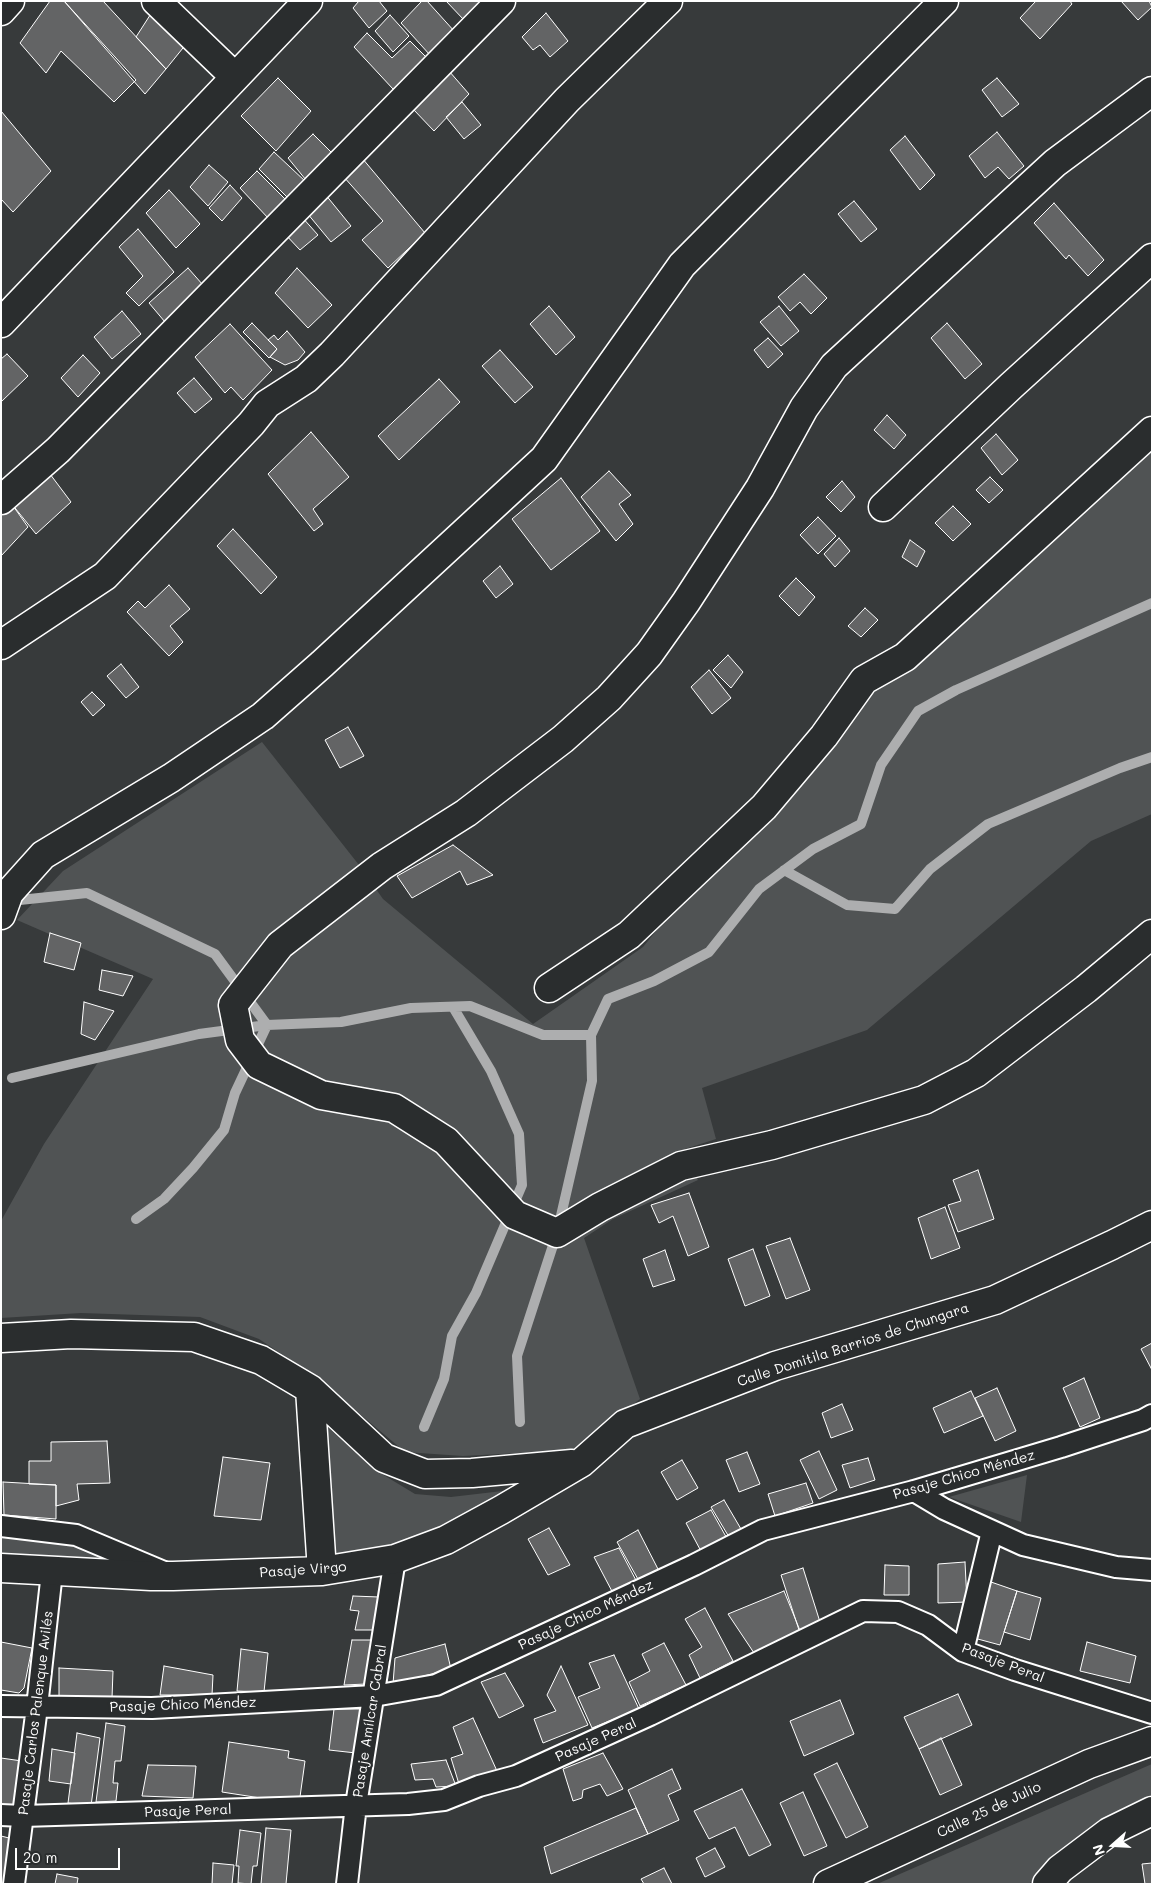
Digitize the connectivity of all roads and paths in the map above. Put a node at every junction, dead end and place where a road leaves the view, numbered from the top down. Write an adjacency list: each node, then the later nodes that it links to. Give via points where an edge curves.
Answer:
1 (10, 1): 7 (street)
2 (156, 1): 8 (street)
3 (308, 1): 8 (street)
4 (501, 1): 13 (street, via 58,450)
5 (668, 1): 15 (street, via 567,100 332,354 306,379 267,404 106,576)
6 (944, 1): 16 (street, via 682,264 544,460 264,716 171,778 43,855 9,892)
7 (1, 11)
8 (235, 77): 11 (street)
9 (1152, 91): 17 (street, via 1055,163 834,366 804,408 760,488 686,602 649,654 609,698 563,739 466,813 382,866 280,945 233,1005 240,1040 258,1065 321,1095 394,1108 446,1141 514,1215 557,1233 681,1166 772,1144 924,1100 976,1073)
10 (1152, 258): 14 (street)
11 (1, 323)
12 (1152, 431): 18 (street, via 905,657 864,680 824,736 764,807 629,935)
13 (1, 500)
14 (883, 507)
15 (1, 645)
16 (1, 915)
17 (1152, 934)
18 (549, 988)
19 (1152, 1225): 23 (street, Calle Domitila Barrios de Chungara, via 995,1300 775,1366 625,1424)
20 (1, 1338): 21 (street, via 71,1334 194,1337 261,1360)
21 (310, 1389): 23 (street, via 384,1458 425,1474 472,1474); 30 (street)
22 (1152, 1415): 24 (lane, Pasaje Chico Méndez, via 1070,1444)
23 (581, 1463): 27 (street, Pasaje Virgo, via 446,1540)
24 (914, 1491): 26 (lane); 34 (lane, Pasaje Chico Méndez, via 763,1530 436,1685)
25 (1, 1526): 32 (lane, via 76,1535)
26 (992, 1531): 29 (lane, via 1023,1545 1116,1567); 33 (lane)
27 (395, 1559): 30 (street, Pasaje Virgo); 34 (lane, Pasaje Amílcar Cabral)
28 (1, 1568): 31 (street, Pasaje Virgo)
29 (1152, 1570)
30 (322, 1571): 32 (street, Pasaje Virgo)
31 (52, 1572): 32 (street, Pasaje Virgo); 36 (lane, Pasaje Carlos Palenque Avilés)
32 (173, 1576)
33 (963, 1651): 37 (lane, Pasaje Peral); 39 (lane, Pasaje Peral, via 928,1625 898,1612 863,1611 516,1776 444,1800)
34 (374, 1696): 36 (lane, Pasaje Chico Méndez, via 152,1708); 39 (lane, Pasaje Amílcar Cabral)
35 (1, 1706): 36 (lane, Pasaje Chico Méndez)
36 (37, 1708): 42 (lane, Pasaje Carlos Palenque Avilés)
37 (1152, 1713)
38 (1152, 1741): 45 (street, Calle 25 de Julio, via 1089,1764)
39 (356, 1804): 42 (lane, Pasaje Peral); 44 (lane, Pasaje Amílcar Cabral)
40 (1152, 1812): 46 (street, via 1109,1832 1060,1869)
41 (1, 1815): 42 (lane, Pasaje Peral)
42 (23, 1816): 43 (lane, Pasaje Carlos Palenque Avilés)
43 (14, 1884)
44 (346, 1884)
45 (828, 1884)
46 (1047, 1884)

